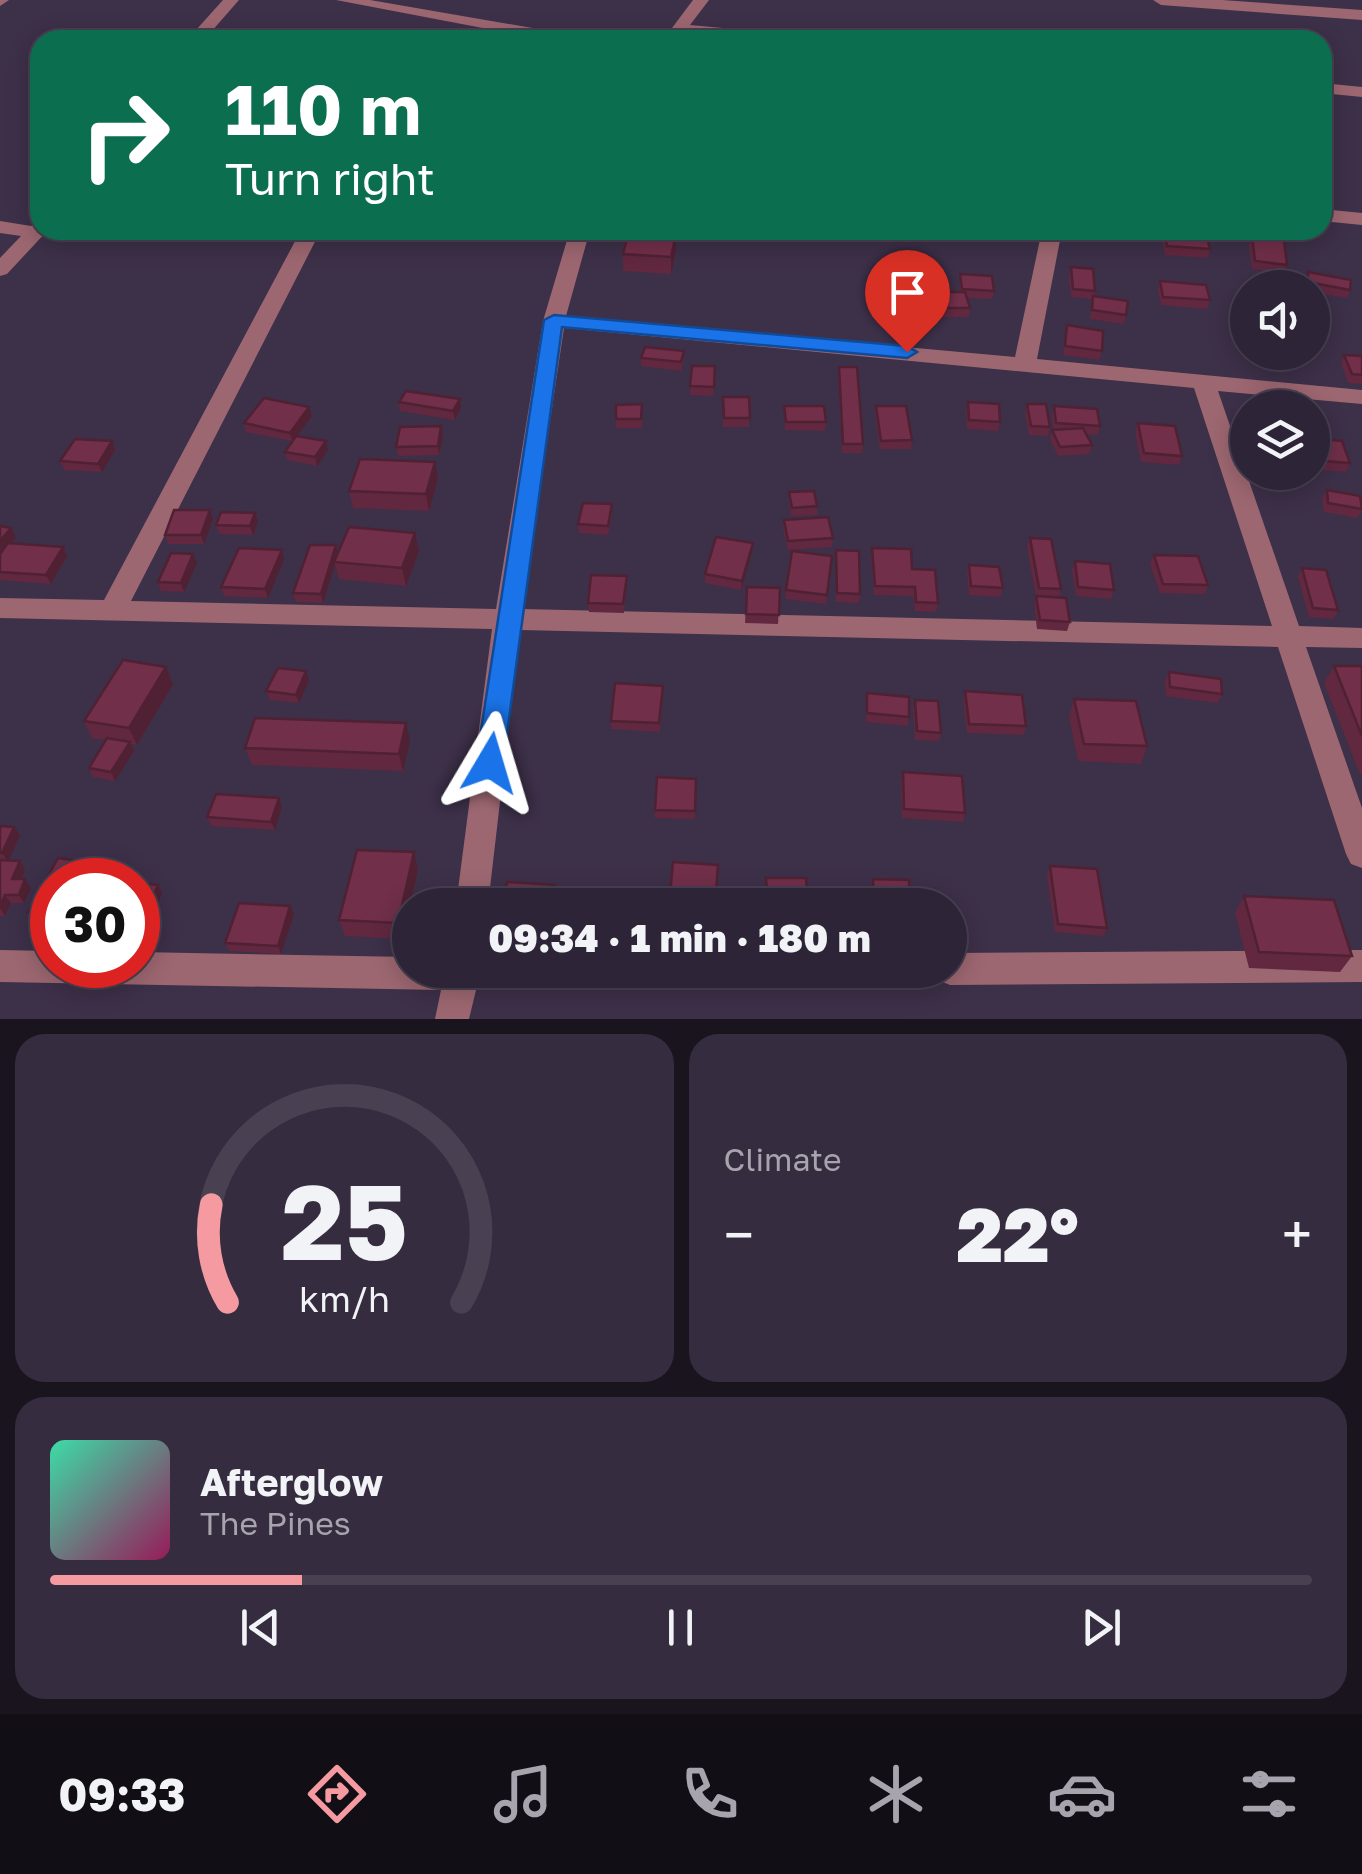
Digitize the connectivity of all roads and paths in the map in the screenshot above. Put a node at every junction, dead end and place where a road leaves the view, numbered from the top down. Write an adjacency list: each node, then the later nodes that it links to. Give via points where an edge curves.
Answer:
1 (232, 0): 6 (street)
2 (344, 0): 7 (street)
3 (702, 0): 8 (street)
4 (1161, 0): 5 (street)
5 (1362, 15)
6 (204, 30)
7 (496, 30)
8 (678, 30)
9 (1332, 89): 10 (street)
10 (1362, 92)
11 (1332, 216): 12 (street)
12 (1362, 219)
13 (0, 227): 14 (street)
14 (30, 229)
15 (30, 238): 19 (street)
16 (306, 240): 25 (street)
17 (577, 240): 20 (street)
18 (1050, 240): 21 (street)
19 (0, 270)
20 (554, 320): 21 (street); 26 (street)
21 (1025, 362): 22 (street)
22 (1203, 381): 23 (street); 27 (street)
23 (1362, 396)
24 (0, 608): 25 (street)
25 (112, 613): 26 (street)
26 (508, 622): 27 (street); 30 (street)
27 (1288, 637): 28 (street); 29 (street)
28 (1362, 638)
29 (1362, 854)
30 (474, 888)
31 (0, 966): 34 (street)
32 (1362, 966): 33 (street)
33 (967, 969)
34 (392, 971)
35 (459, 988): 36 (street)
36 (452, 1019)

